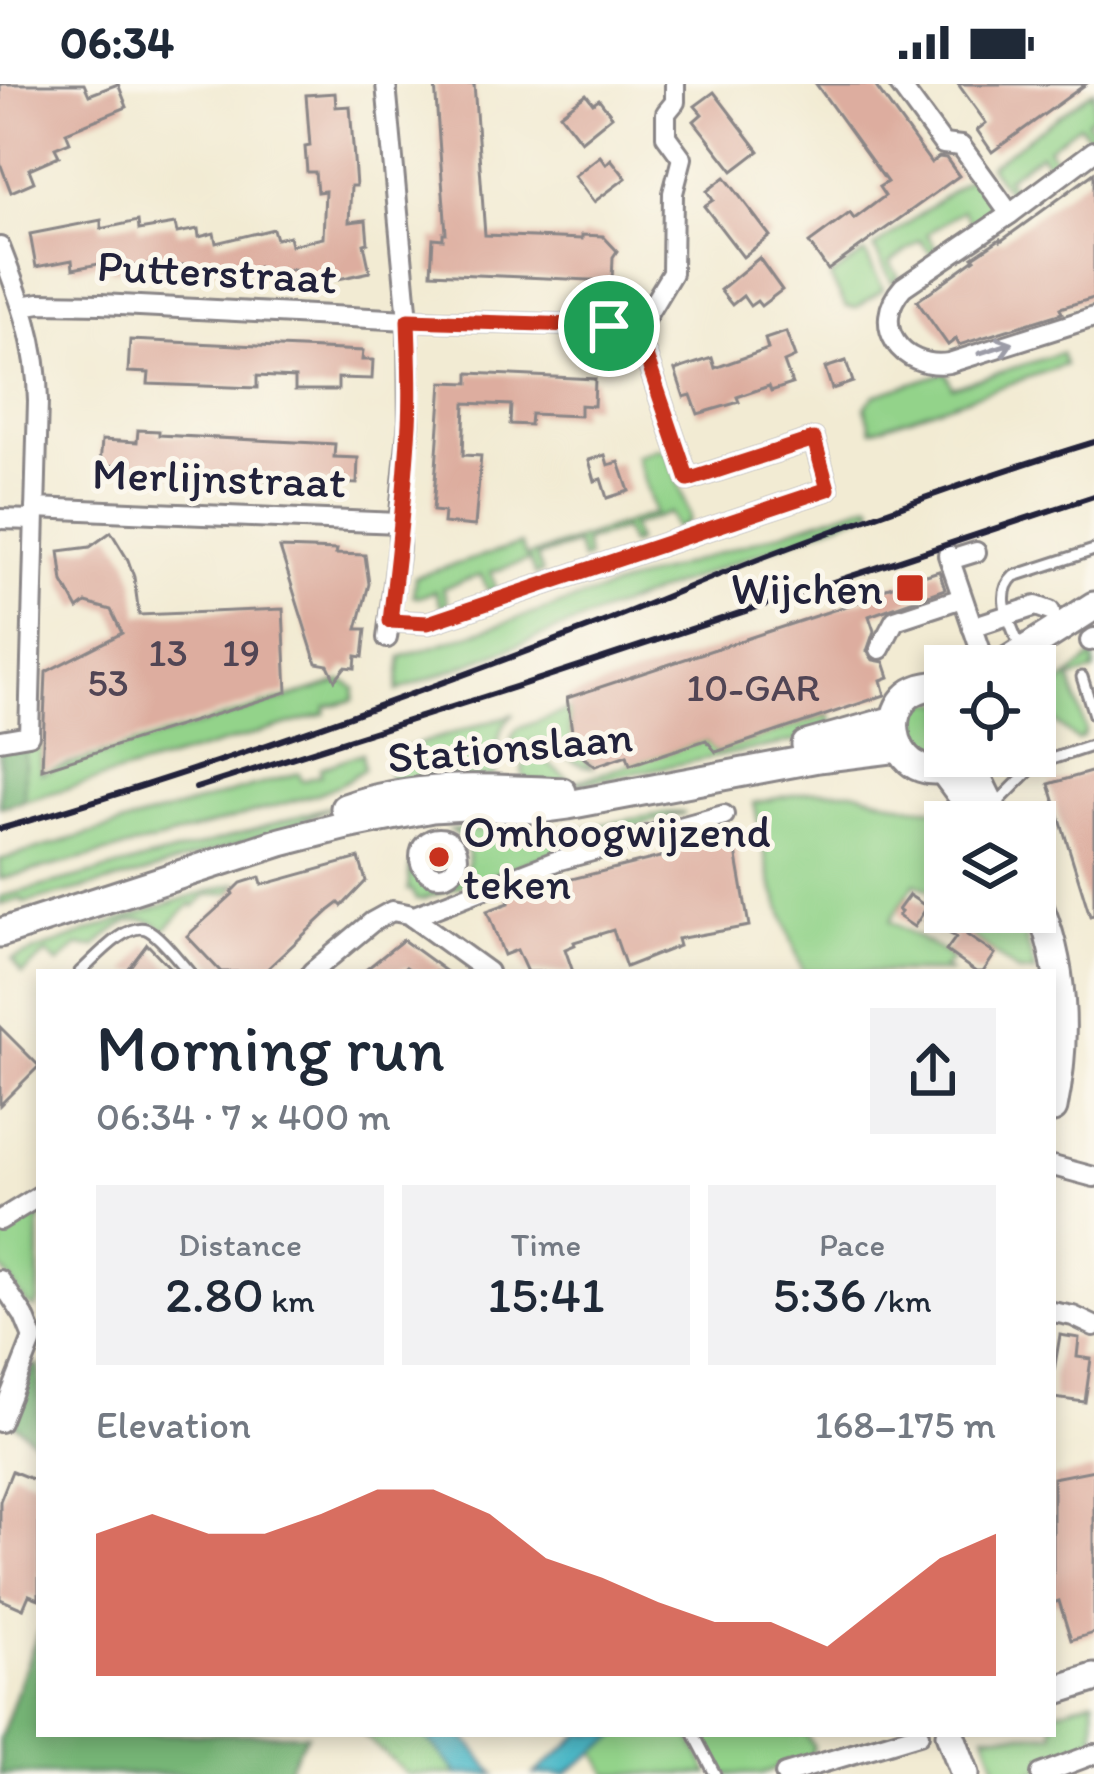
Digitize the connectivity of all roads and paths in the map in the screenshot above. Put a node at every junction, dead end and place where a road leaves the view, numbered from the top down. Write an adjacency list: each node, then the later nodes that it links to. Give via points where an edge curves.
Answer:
1 (386, 84): 9 (street)
2 (675, 84): 10 (street, via 666,113 666,136 682,158 672,273)
3 (899, 84): 5 (street, via 943,144 962,146)
4 (1094, 151): 5 (street)
5 (1010, 214): 8 (street, one-way to 8, via 903,287 889,317 905,355 949,363)
6 (0, 247): 7 (street)
7 (22, 306): 9 (street, Putterstraat); 11 (street, via 38,364)
8 (1094, 317)
9 (408, 320): 10 (street, Putterstraat, via 609,326); 13 (street)
10 (633, 338): 13 (street, via 688,480 814,439 828,489 388,630)
11 (35, 514): 12 (street, Merlijnstraat); 13 (street, Merlijnstraat); 29 (street, via 29,735)
12 (0, 519)
13 (399, 523)
14 (1094, 550): 19 (lane, via 1010,579 1003,593)
15 (976, 552): 16 (street, via 949,558)
16 (962, 598): 20 (street); 24 (street, via 895,620)
17 (1094, 607): 23 (street)
18 (1050, 611): 19 (street, via 1036,606)
19 (1009, 615): 20 (street); 22 (lane)
20 (972, 627): 21 (street)
21 (978, 645)
22 (1014, 645)
23 (1040, 645)
24 (880, 650)
25 (1082, 677): 27 (lane)
26 (924, 688): 28 (street, Stationslaan)
27 (1094, 715)
28 (894, 719): 31 (street); 33 (street, Stationslaan)
29 (0, 740)
30 (1094, 746): 34 (lane, via 1036,764)
31 (898, 748): 32 (street); 33 (street, Stationslaan)
32 (924, 765)
33 (705, 772): 37 (street, Stationslaan, via 538,809 465,806 383,817)
34 (1002, 801)
35 (724, 815): 36 (street, via 556,861)
36 (406, 914): 41 (street, via 379,917); 42 (street)
37 (0, 933)
38 (1046, 933): 43 (street)
39 (83, 969): 40 (lane, via 140,928)
40 (186, 969)
41 (316, 969)
42 (484, 969)
43 (1054, 969)
44 (1056, 978): 45 (street)
45 (1056, 1088)
46 (1056, 1167): 47 (street)
47 (1094, 1178)
48 (36, 1198): 49 (street)
49 (0, 1220)
50 (0, 1280): 53 (street, via 33,1338)
51 (1056, 1313): 52 (street)
52 (1094, 1326)
53 (1, 1420)
54 (1094, 1678): 55 (street)
55 (1056, 1690)
56 (696, 1737): 60 (lane)
57 (909, 1737): 61 (street)
58 (951, 1737): 62 (street)
59 (1094, 1754): 63 (street)
60 (715, 1774)
61 (785, 1774)
62 (965, 1774)
63 (1041, 1774)

